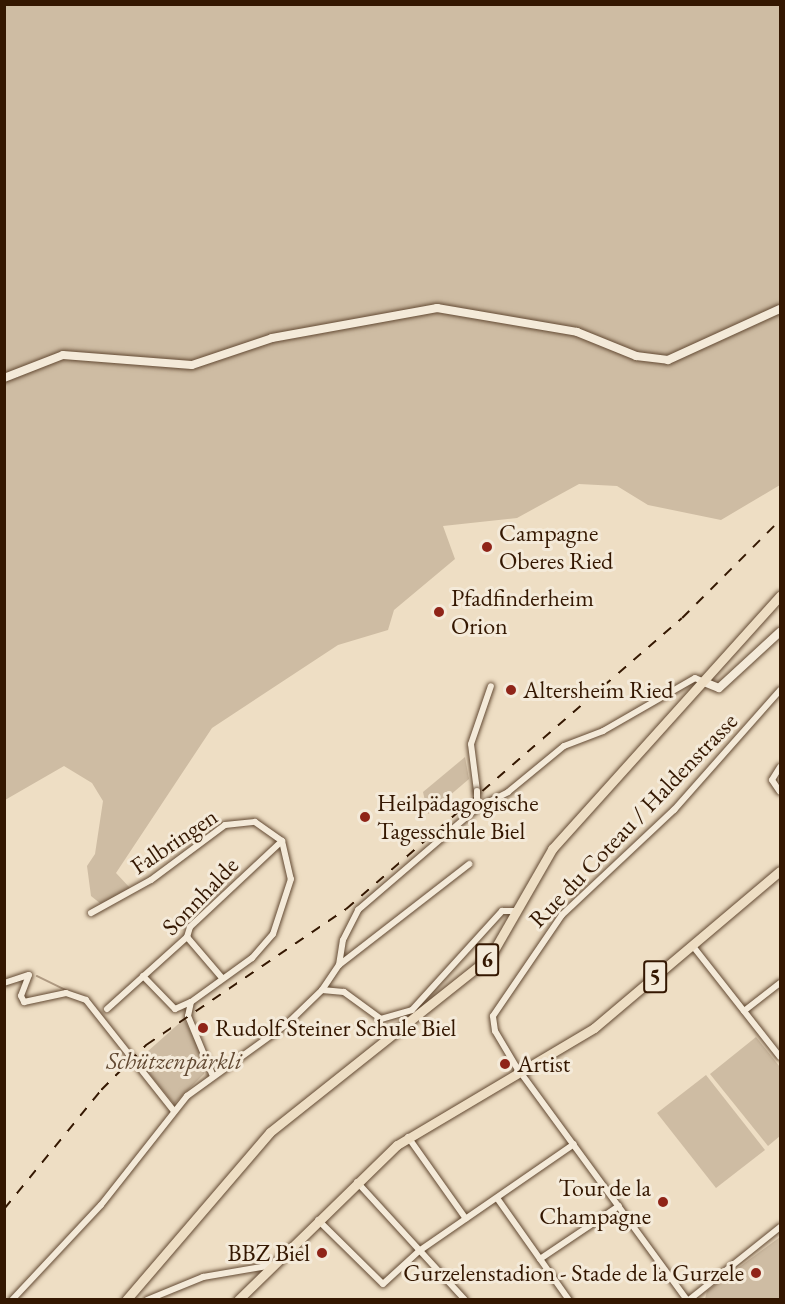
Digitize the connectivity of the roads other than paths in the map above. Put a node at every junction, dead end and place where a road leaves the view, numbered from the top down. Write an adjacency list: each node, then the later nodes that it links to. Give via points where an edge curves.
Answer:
1 (780, 309): 2 (street, via 668,360 636,357 577,332 437,308 272,338 192,365 63,355)
2 (4, 378)
3 (780, 596): 5 (main road, 6)
4 (780, 632): 5 (street, via 719,688)
5 (704, 682): 10 (street, via 695,678 603,731 570,743 508,792); 14 (main road, 6, via 552,849)
6 (491, 686): 10 (street, bridge, via 471,744)
7 (780, 690): 30 (street, Rue du Coteau / Haldenstrasse, via 674,810 562,915 499,1001 495,1031)
8 (780, 767): 9 (street, via 772,780)
9 (780, 792)
10 (477, 808): 18 (street, via 358,910 343,940)
11 (282, 841): 15 (street, Falbringen, via 255,822 225,825 151,880); 16 (street, Sonnhalde, via 190,927); 20 (street, via 292,868 279,924 259,951)
12 (469, 864): 18 (street)
13 (780, 871): 17 (main road, 5)
14 (517, 911): 23 (street, via 502,911 412,1010 381,1019 344,992); 45 (main road, 6, via 483,964 270,1132)
15 (91, 913)
16 (187, 937): 19 (street, Sonnhalde); 20 (street)
17 (692, 945): 27 (street); 30 (main road, 5, via 606,1018)
18 (339, 965): 23 (street)
19 (143, 976): 25 (street, Sonnhalde); 26 (street)
20 (222, 978): 24 (street)
21 (4, 983): 32 (street, via 28,975 21,996 24,1002 66,993 86,1000)
22 (780, 983): 27 (street)
23 (322, 990): 31 (street, via 287,1024)
24 (191, 1002): 26 (street); 28 (street)
25 (106, 1009)
26 (175, 1010): 28 (street)
27 (744, 1011): 29 (street)
28 (188, 1016): 31 (street)
29 (780, 1057)
30 (520, 1071): 33 (main road, 5); 34 (street, Rue du Coteau / Haldenstrasse)
31 (212, 1074): 32 (street)
32 (174, 1111): 44 (street, via 101,1205)
33 (408, 1137): 35 (main road, 5); 38 (street)
34 (574, 1144): 36 (street); 37 (street, Rue du Coteau / Haldenstrasse)
35 (357, 1182): 39 (main road, 5); 41 (street)
36 (497, 1198): 38 (street); 42 (street)
37 (619, 1206): 42 (street); 50 (street, Rue du Coteau / Haldenstrasse)
38 (466, 1219): 41 (street)
39 (318, 1220): 41 (street, via 380,1284); 43 (main road, 5)
40 (780, 1227): 50 (street)
41 (419, 1251): 48 (street)
42 (540, 1258): 49 (street)
43 (273, 1265): 46 (street, via 203,1277); 47 (main road, 5)
44 (12, 1299)
45 (126, 1299)
46 (147, 1299)
47 (238, 1299)
48 (465, 1299)
49 (569, 1299)
50 (688, 1299)

